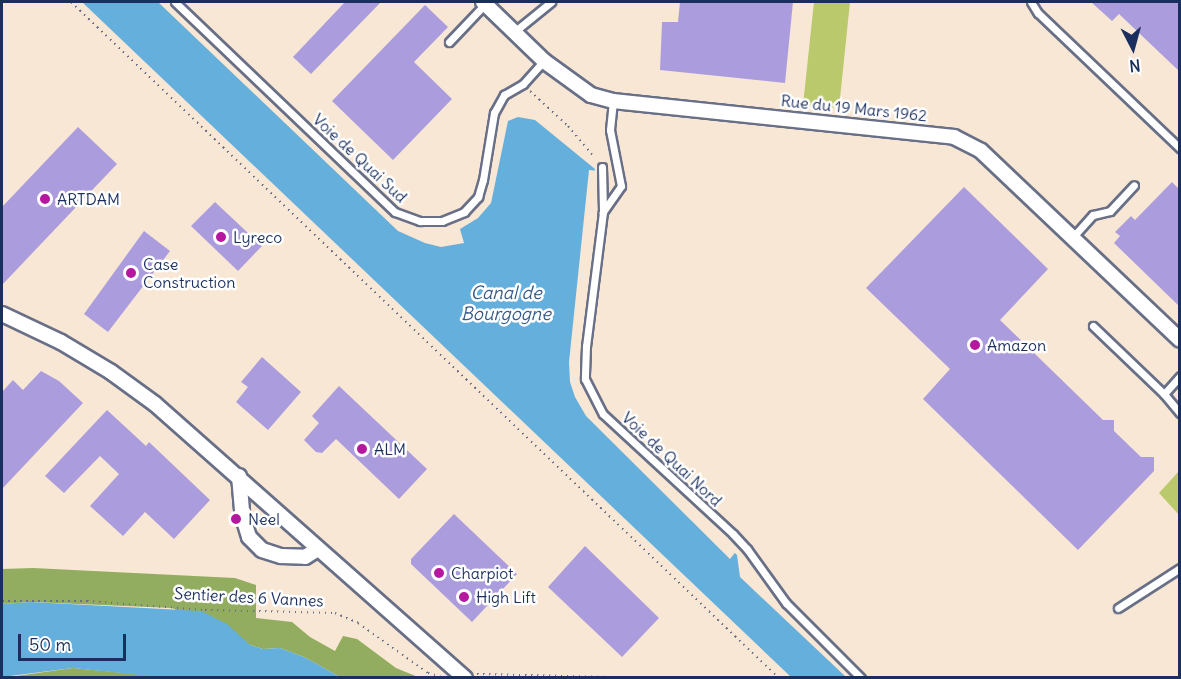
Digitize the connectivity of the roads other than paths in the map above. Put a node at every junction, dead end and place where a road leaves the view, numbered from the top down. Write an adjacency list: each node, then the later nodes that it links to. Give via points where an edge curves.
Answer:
1 (175, 2): 7 (lane, Voie de Quai Sud, via 395,212 420,221 442,221 464,212 478,197 494,112 504,95 523,84)
2 (485, 2): 5 (street, Rue du 19 Mars 1962); 6 (lane)
3 (551, 2): 5 (lane)
4 (1031, 2): 9 (lane)
5 (514, 32): 7 (street, Rue du 19 Mars 1962)
6 (449, 42)
7 (544, 61): 8 (street, Rue du 19 Mars 1962, via 591,95)
8 (613, 101): 12 (lane, Voie de Quai Nord, via 610,130 621,186); 13 (street, Rue du 19 Mars 1962, via 954,137 981,151)
9 (1179, 148)
10 (602, 167): 12 (lane, Voie de Quai Nord)
11 (1134, 185): 13 (lane, via 1110,211 1093,215)
12 (603, 212): 25 (lane, Voie de Quai Nord, via 585,379 603,414 733,534 786,603)
13 (1072, 238): 16 (street, Rue du 19 Mars 1962)
14 (2, 314): 20 (street, via 111,372)
15 (1094, 326): 18 (lane)
16 (1179, 340)
17 (1179, 376): 18 (lane)
18 (1164, 394): 19 (lane)
19 (1179, 413)
20 (239, 476): 21 (street); 21 (street, via 242,514 249,537 262,550 304,557)
21 (318, 549): 24 (street)
22 (1179, 568): 23 (lane)
23 (1118, 608)
24 (463, 677)
25 (861, 678)

